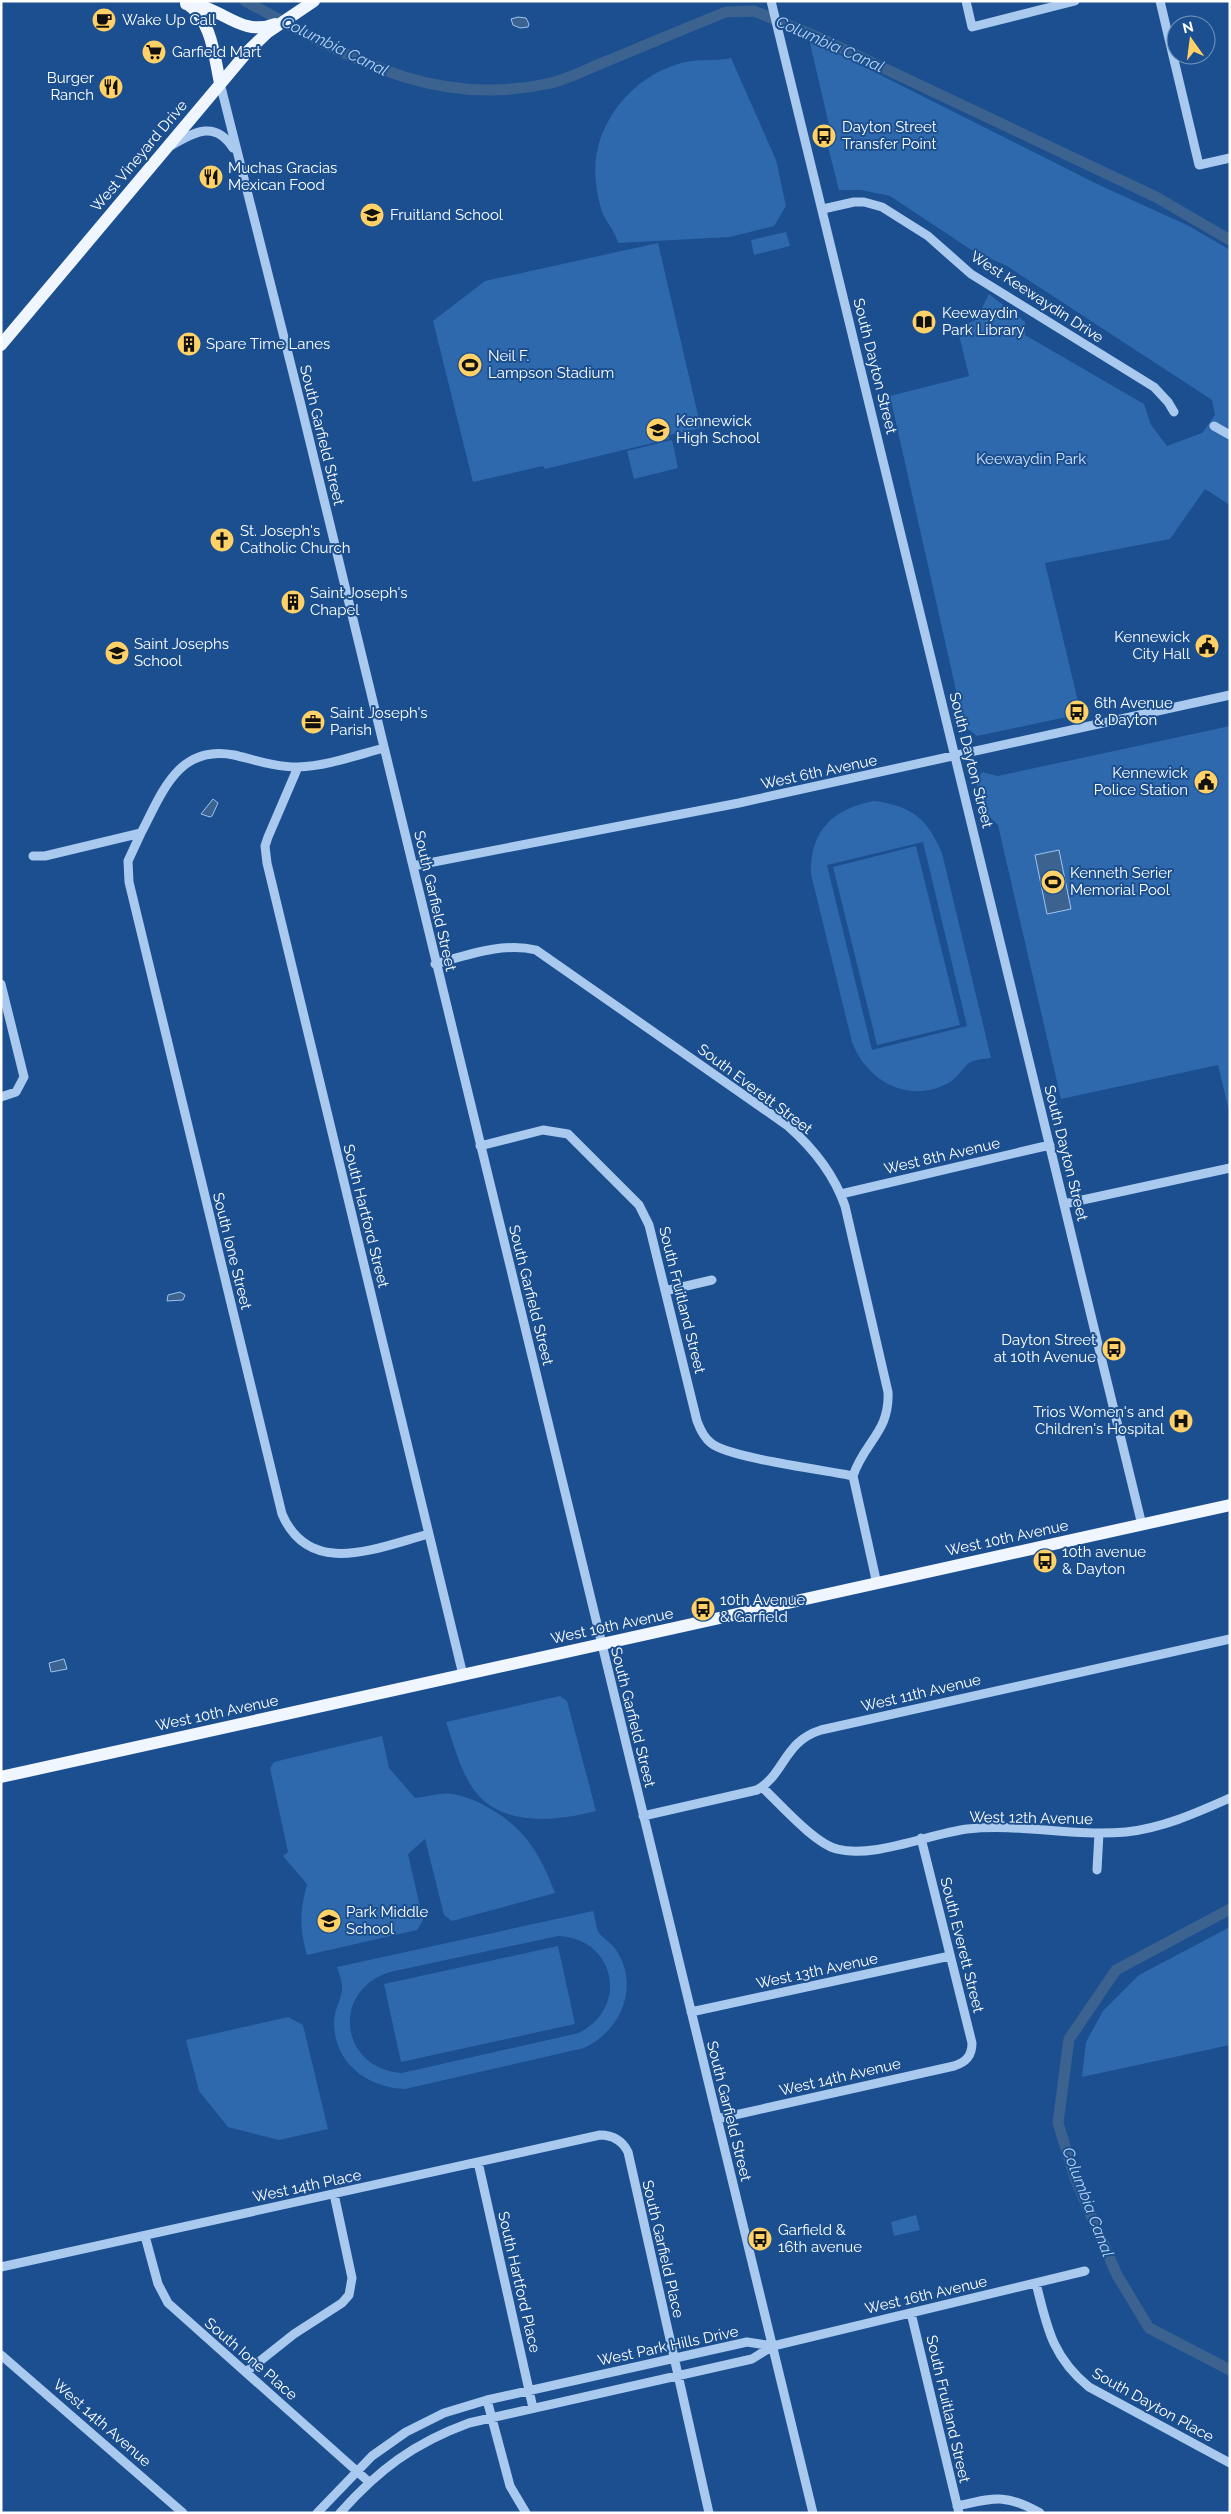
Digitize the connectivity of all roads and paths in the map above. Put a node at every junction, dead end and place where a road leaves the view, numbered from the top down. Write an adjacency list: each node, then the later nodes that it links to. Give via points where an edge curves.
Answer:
1 (314, 1): 7 (main road)
2 (966, 1): 3 (street, via 972,26)
3 (1075, 1)
4 (1160, 1): 11 (street, via 1199,165)
5 (184, 2): 7 (main road, via 206,6 252,28); 8 (main road, via 198,12 205,23)
6 (772, 4): 12 (street, South Dayton Street)
7 (274, 25): 8 (main road, West Vineyard Drive)
8 (220, 83): 9 (main road, West Vineyard Drive); 10 (street, South Garfield Street)
9 (165, 149): 10 (street, via 191,134 212,131 224,136); 13 (main road, West Vineyard Drive)
10 (238, 157): 18 (street, South Garfield Street)
11 (1230, 158)
12 (823, 209): 14 (street, West Keewaydin Drive, via 854,202 882,208 928,236 971,274 1154,388); 19 (street, South Dayton Street)
13 (1, 346)
14 (1174, 412)
15 (1214, 426): 16 (street)
16 (1230, 435)
17 (1230, 695): 19 (street, West 6th Avenue)
18 (384, 748): 20 (street, South Ione Street); 23 (street, South Garfield Street)
19 (956, 756): 23 (street, West 6th Avenue, via 730,805); 27 (street, South Dayton Street)
20 (298, 767): 21 (street, South Ione Street, via 223,754 195,758 174,774); 37 (street, South Hartford Street, via 268,837 266,854)
21 (140, 833): 22 (street); 37 (street, South Ione Street, via 128,861 129,882 286,1524 301,1540 323,1552 337,1555)
22 (34, 856)
23 (413, 866): 24 (street, South Garfield Street)
24 (436, 964): 28 (street, South Garfield Street); 30 (street, South Everett Street, via 512,946 536,950 788,1126 821,1160)
25 (1, 984): 26 (street, via 24,1077 16,1092)
26 (1, 1097)
27 (1050, 1144): 30 (street, West 8th Avenue); 31 (street, South Dayton Street)
28 (480, 1146): 33 (street, South Fruitland Street, via 543,1130 559,1131 572,1138 645,1215); 40 (street, South Garfield Street)
29 (1230, 1168): 31 (street)
30 (841, 1194): 34 (street, South Everett Street, via 888,1392 888,1415)
31 (1064, 1204): 36 (street, South Dayton Street)
32 (712, 1280): 33 (street)
33 (666, 1291): 34 (street, South Fruitland Street, via 697,1421 711,1444 731,1452)
34 (853, 1476): 38 (street)
35 (1230, 1506): 36 (main road, West 10th Avenue)
36 (1142, 1525): 38 (main road, West 10th Avenue)
37 (429, 1534): 41 (street, South Hartford Street)
38 (877, 1584): 40 (main road, West 10th Avenue)
39 (1230, 1639): 43 (street, West 11th Avenue, via 821,1730 799,1740)
40 (602, 1644): 41 (main road, West 10th Avenue); 45 (street, South Garfield Street)
41 (462, 1675): 42 (main road, West 10th Avenue)
42 (1, 1777)
43 (762, 1787): 45 (street); 47 (street, West 12th Avenue, via 819,1840 832,1848 858,1852)
44 (1230, 1798): 46 (street, West 12th Avenue, via 1163,1824 1126,1832)
45 (643, 1816): 50 (street, South Garfield Street)
46 (1099, 1833): 47 (street, West 12th Avenue, via 979,1828); 48 (street)
47 (921, 1838): 49 (street, South Everett Street)
48 (1097, 1870)
49 (950, 1956): 50 (street, West 13th Avenue); 51 (street, South Everett Street, via 972,2043)
50 (691, 2012): 52 (street, South Garfield Street)
51 (968, 2058): 52 (street, West 14th Avenue, via 954,2066)
52 (717, 2119): 61 (street, South Garfield Street)
53 (618, 2140): 54 (street, West 14th Place, via 600,2136); 63 (street, South Garfield Place, via 628,2152)
54 (478, 2162): 55 (street, West 14th Place); 66 (street, South Hartford Place)
55 (334, 2194): 56 (street, West 14th Place); 64 (street, via 352,2278 349,2295)
56 (146, 2236): 57 (street, West 14th Place); 64 (street, South Ione Place, via 158,2284 168,2303)
57 (1, 2268)
58 (1085, 2271): 59 (street, West 16th Avenue)
59 (1036, 2283): 60 (street, West 16th Avenue); 70 (street, South Dayton Place, via 1050,2336 1067,2367 1078,2378)
60 (911, 2313): 61 (street, West 16th Avenue); 73 (street, South Fruitland Street)
61 (772, 2346): 63 (street, West Park Hills Drive, via 747,2342); 65 (street, West Park Hills Drive, via 752,2358); 79 (street, South Garfield Street)
62 (1, 2356): 74 (street, West 14th Avenue)
63 (674, 2359): 65 (street, South Garfield Place); 66 (street, West Park Hills Drive)
64 (246, 2372): 71 (street, South Ione Place)
65 (677, 2376): 68 (street, West Park Hills Drive); 78 (street, South Garfield Place)
66 (529, 2390): 67 (street, West Park Hills Drive); 68 (street, South Hartford Place)
67 (487, 2400): 69 (street); 71 (street, West Park Hills Drive, via 424,2422 389,2443)
68 (533, 2408): 69 (street, West Park Hills Drive)
69 (491, 2417): 72 (street, West Park Hills Drive, via 428,2440); 77 (street, via 510,2486)
70 (1230, 2463)
71 (356, 2470): 72 (street, South Ione Place); 75 (street, West Park Hills Drive)
72 (369, 2482): 76 (street, West Park Hills Drive)
73 (958, 2509): 80 (street, via 991,2498 1005,2498)
74 (182, 2513)
75 (318, 2513)
76 (340, 2513)
77 (526, 2513)
78 (709, 2513)
79 (813, 2513)
80 (1040, 2513)

